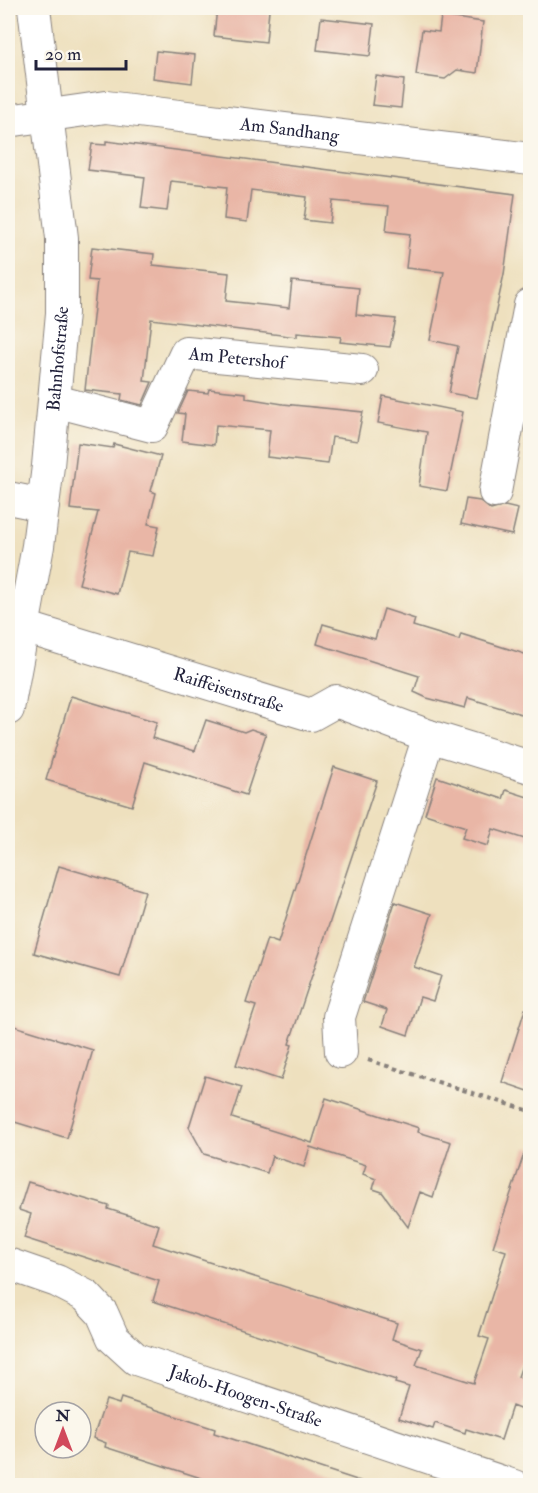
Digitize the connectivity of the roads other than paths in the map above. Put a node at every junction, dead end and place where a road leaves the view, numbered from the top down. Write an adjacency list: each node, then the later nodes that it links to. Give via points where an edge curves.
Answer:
1 (34, 8): 2 (street, Bahnhofstraße)
2 (47, 115): 3 (street, Am Sandhang); 4 (street, Am Sandhang, via 106,107); 7 (street, Bahnhofstraße, via 62,238 62,314)
3 (8, 121)
4 (531, 159)
5 (531, 305): 8 (street)
6 (362, 370): 7 (street, Am Petershof, via 186,353 152,426)
7 (55, 401): 10 (street, Bahnhofstraße)
8 (495, 492)
9 (8, 498): 10 (street)
10 (43, 505): 11 (street, Bahnhofstraße)
11 (24, 627): 12 (street, Bahnhofstraße); 13 (street, Raiffeisenstraße, via 311,715 336,701)
12 (8, 709)
13 (429, 736): 14 (street, Raiffeisenstraße); 15 (street, via 339,1017)
14 (531, 766)
15 (341, 1052)
16 (8, 1264): 17 (street, Jakob-Hoogen-Straße, via 86,1296 102,1313 113,1338 136,1359)
17 (514, 1485)

